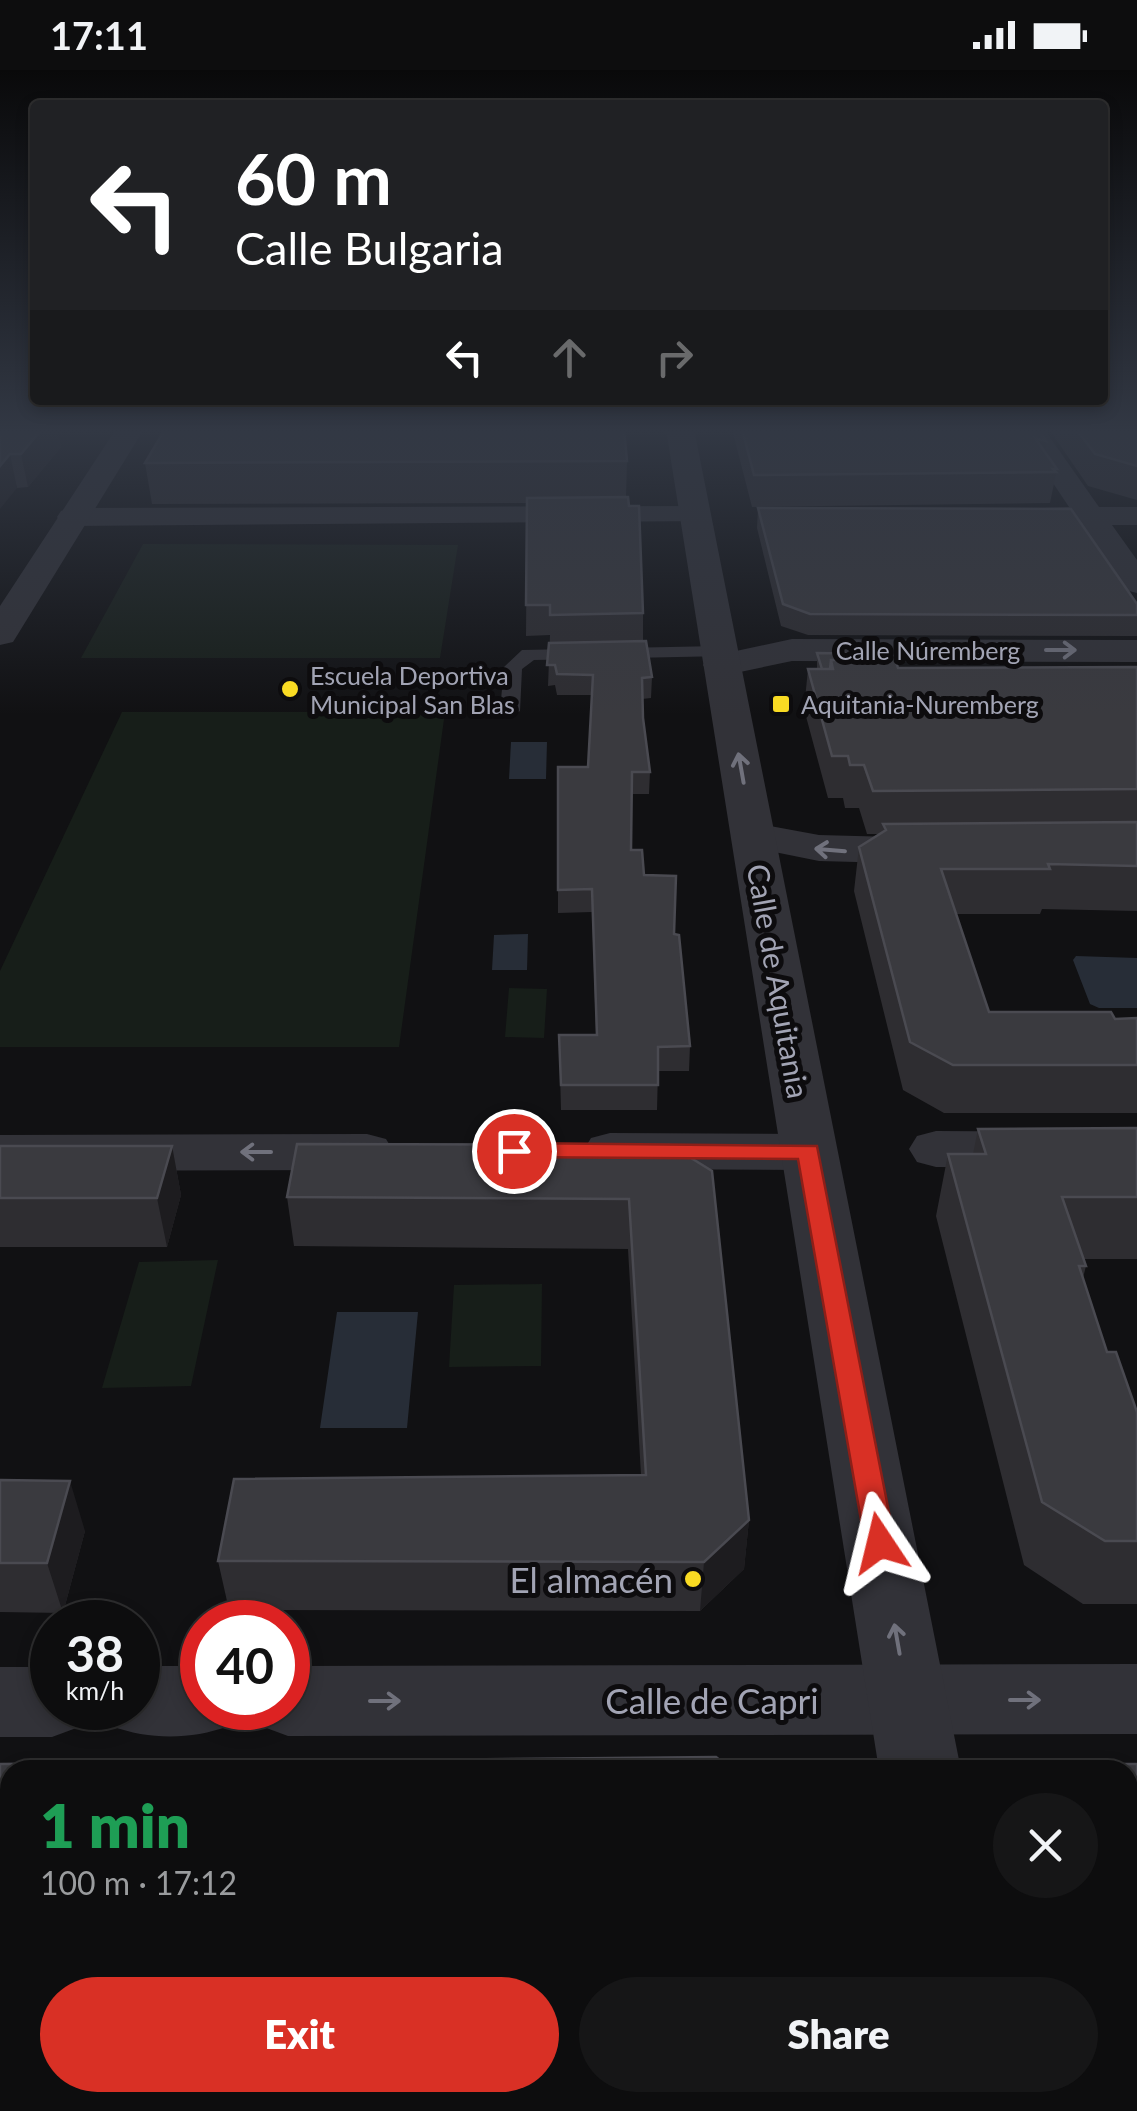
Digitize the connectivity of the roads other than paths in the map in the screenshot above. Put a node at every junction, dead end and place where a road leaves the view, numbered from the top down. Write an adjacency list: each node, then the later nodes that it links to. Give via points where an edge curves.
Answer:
1 (68, 524): 5 (street)
2 (697, 524): 7 (street, Calle de Aquitania)
3 (1097, 524): 4 (street)
4 (1137, 583)
5 (0, 634)
6 (1137, 651): 7 (street, Calle Núremberg, one-way to 6, via 792,650)
7 (720, 659): 8 (lane, via 530,654 513,668); 9 (street, Calle de Aquitania, one-way to 7)
8 (510, 712)
9 (754, 836): 10 (street, one-way to 9, via 846,852); 15 (street, Calle de Aquitania)
10 (962, 850)
11 (936, 1150): 12 (street)
12 (1137, 1150)
13 (554, 1151): 15 (street)
14 (415, 1152): 16 (street, one-way to 16)
15 (808, 1152): 21 (street, Calle de Aquitania, one-way to 15)
16 (0, 1153)
17 (1137, 1699): 21 (street, Calle de Capri, one-way to 17)
18 (0, 1702): 19 (street)
19 (30, 1702)
20 (310, 1702): 21 (street, Calle de Capri, one-way to 21)
21 (914, 1735)

